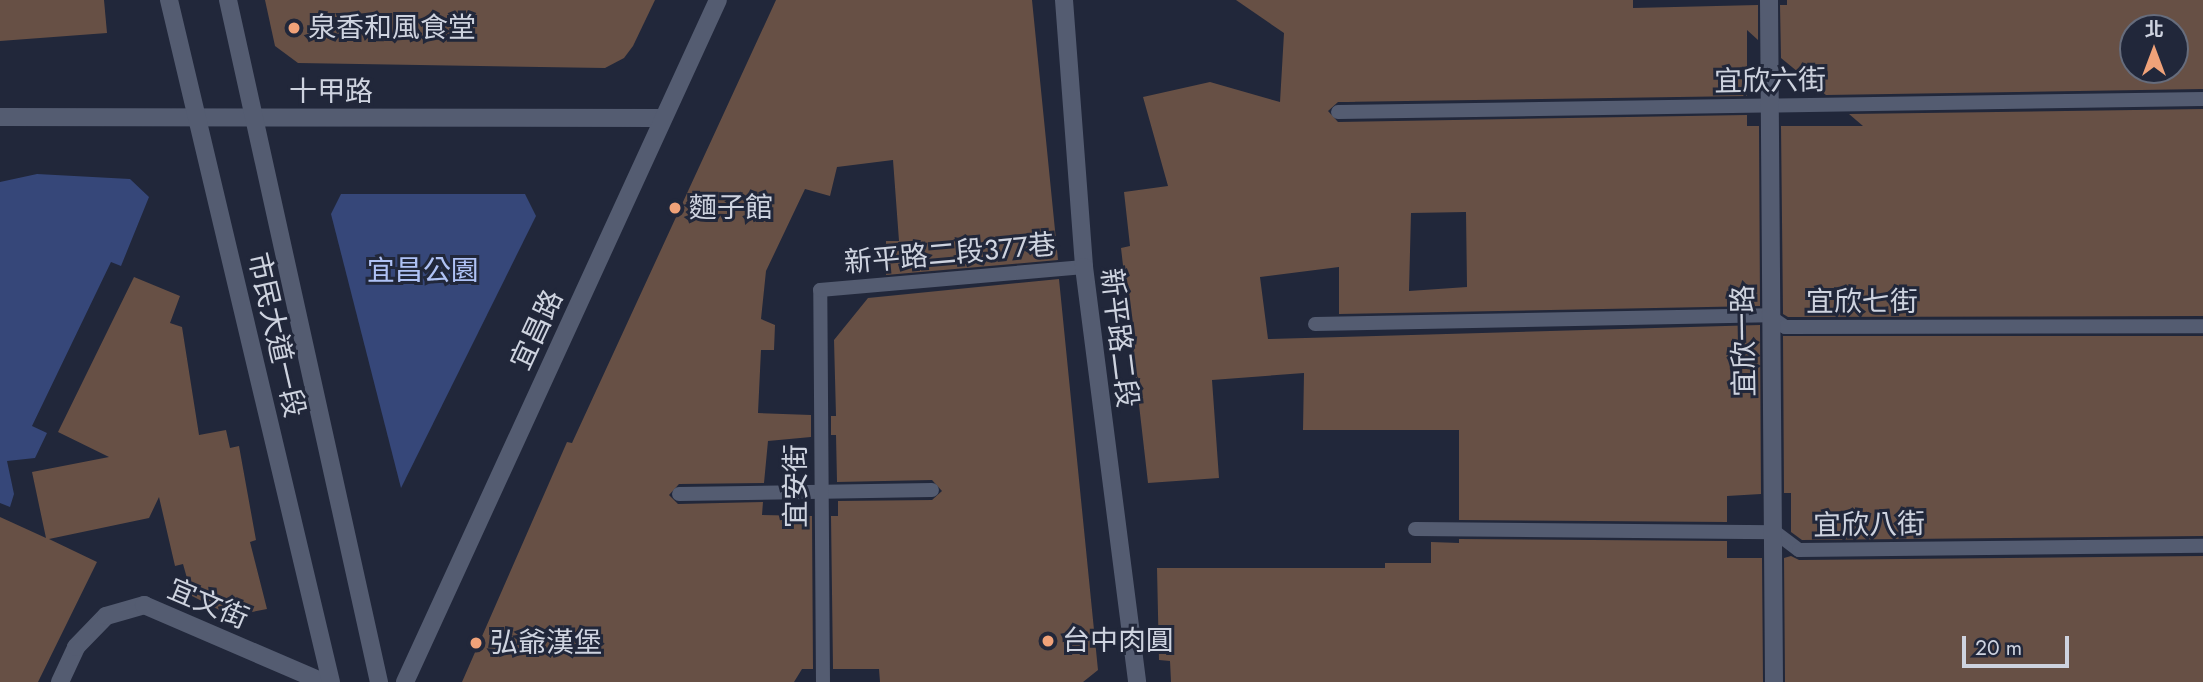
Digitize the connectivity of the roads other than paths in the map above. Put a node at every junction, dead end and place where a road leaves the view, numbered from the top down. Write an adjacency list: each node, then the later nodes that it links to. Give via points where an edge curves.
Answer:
1 (169, 0): 12 (street, 市民大道一段)
2 (228, 0): 11 (street, 市民大道一段)
3 (718, 0): 10 (street, 宜昌路)
4 (1064, 0): 13 (street, 新平路二段)
5 (1769, 0): 7 (street, 宜欣一路)
6 (2203, 99): 7 (lane, 宜欣六街)
7 (1772, 105): 8 (lane, 宜欣六街); 15 (street, 宜欣一路)
8 (1338, 112)
9 (0, 117): 12 (street, 十甲路)
10 (663, 118): 11 (street, 十甲路); 28 (street, 宜昌路)
11 (254, 119): 12 (street, 十甲路); 27 (street, 市民大道一段)
12 (198, 120): 26 (street, 市民大道一段)
13 (1084, 267): 14 (lane, 新平路二段377巷); 30 (street, 新平路二段)
14 (820, 290): 18 (lane, 宜安街)
15 (1768, 315): 16 (lane, 宜欣七街); 17 (lane, 宜欣七街, via 1785,327); 22 (street, 宜欣一路)
16 (1315, 324)
17 (2203, 326)
18 (821, 490): 19 (lane); 20 (lane); 29 (lane, 宜安街)
19 (932, 490)
20 (679, 494)
21 (1415, 529): 22 (lane, 宜欣八街)
22 (1775, 532): 23 (lane, 宜欣八街, via 1799,550); 31 (street, 宜欣一路)
23 (2203, 546)
24 (60, 682): 25 (street, 宜文街, via 76,647 106,617 144,605)
25 (323, 682)
26 (331, 682)
27 (379, 682)
28 (405, 682)
29 (822, 682)
30 (1137, 682)
31 (1774, 682)

